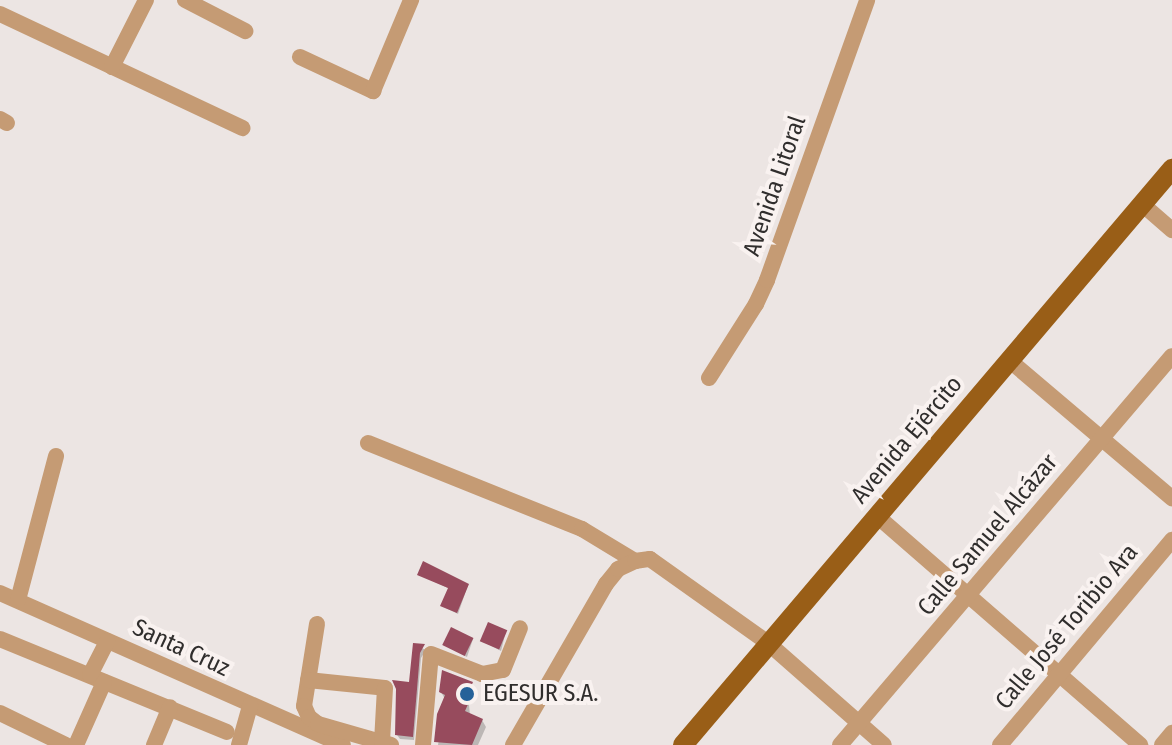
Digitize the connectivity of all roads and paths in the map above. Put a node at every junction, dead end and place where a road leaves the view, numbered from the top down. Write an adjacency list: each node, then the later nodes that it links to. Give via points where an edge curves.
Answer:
1 (146, 0): 8 (street)
2 (185, 0): 6 (street)
3 (410, 0): 7 (street, via 373,91)
4 (867, 0): 15 (street, Avenida Litoral, via 767,280)
5 (0, 14): 8 (street)
6 (245, 31)
7 (300, 57)
8 (112, 67): 9 (street)
9 (242, 128)
10 (1172, 169): 11 (main road, Avenida Ejército)
11 (1142, 204): 12 (street); 14 (main road, Avenida Ejército)
12 (1172, 230)
13 (1172, 356): 16 (street, Calle Samuel Alcázar)
14 (1009, 360): 16 (street); 20 (main road, Avenida Ejército)
15 (709, 378)
16 (1102, 439): 19 (street); 24 (street, Calle Samuel Alcázar)
17 (368, 443): 22 (street, via 582,529)
18 (56, 456): 25 (street)
19 (1172, 498)
20 (877, 516): 24 (street); 30 (main road, Avenida Ejército)
21 (1172, 540): 31 (street, Calle José Toribio Ara)
22 (635, 561): 30 (street, via 650,559); 46 (street, via 618,569 606,584)
23 (0, 593): 25 (street, Santa Cruz)
24 (969, 596): 31 (street); 37 (street, Calle Samuel Alcázar)
25 (18, 600): 29 (street, Santa Cruz)
26 (317, 624): 33 (street)
27 (520, 628): 45 (street, via 503,670 482,674 431,654)
28 (0, 639): 32 (street)
29 (107, 641): 32 (street); 34 (street, Santa Cruz)
30 (768, 643): 37 (street); 47 (main road, Avenida Ejército)
31 (1059, 674): 50 (street, Calle José Toribio Ara); 51 (street)
32 (97, 678): 35 (street); 42 (street)
33 (308, 680): 40 (street, via 304,706 309,717); 40 (street, via 385,688)
34 (250, 706): 39 (street); 44 (street, Santa Cruz)
35 (170, 707): 39 (street); 43 (street)
36 (0, 713): 41 (street)
37 (858, 723): 48 (street, Calle Samuel Alcázar); 49 (street)
38 (1172, 733): 52 (street)
39 (233, 739)
40 (386, 744)
41 (66, 745)
42 (76, 745)
43 (154, 745)
44 (343, 745)
45 (423, 745)
46 (513, 745)
47 (683, 745)
48 (840, 745)
49 (884, 745)
50 (1000, 745)
51 (1140, 745)
52 (1162, 745)

